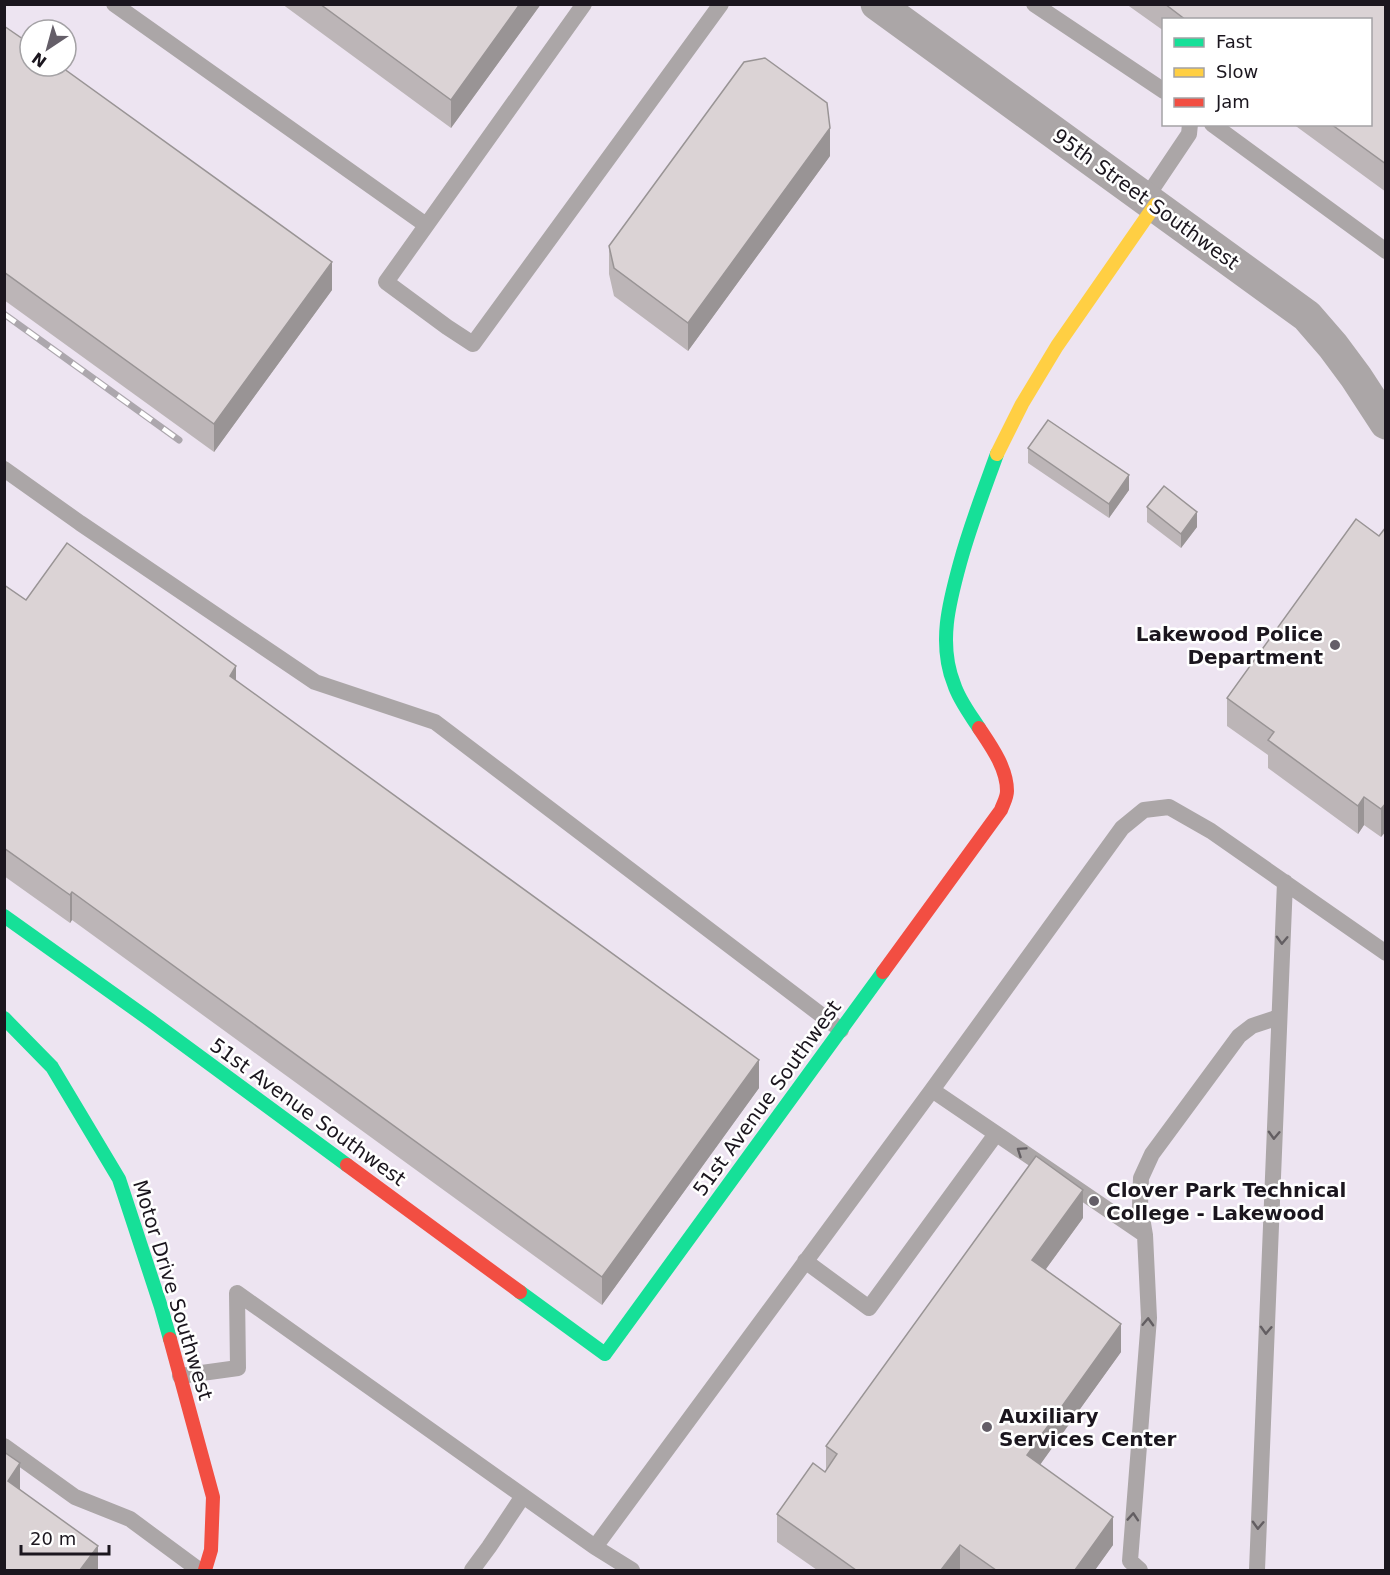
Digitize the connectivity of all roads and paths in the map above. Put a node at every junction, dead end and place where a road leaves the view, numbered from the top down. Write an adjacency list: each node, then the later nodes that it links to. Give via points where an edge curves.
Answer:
1 (114, 4): 10 (lane)
2 (584, 4): 10 (lane)
3 (721, 4): 10 (lane, via 473,344 386,282)
4 (877, 4): 9 (street, 95th Street Southwest)
5 (1034, 4): 6 (lane)
6 (1162, 90)
7 (1190, 126): 9 (lane, via 1189,135)
8 (1215, 126): 11 (lane)
9 (1151, 202): 12 (street, 95th Street Southwest, via 1306,316 1334,346); 19 (street, 51st Avenue Southwest, via 1005,435 966,539 947,616 947,655 954,686 999,759 1007,794 1001,810)
10 (426, 225)
11 (1386, 251)
12 (1386, 423)
13 (4, 469): 19 (lane, via 315,682 435,722)
14 (1285, 882): 16 (lane); 17 (lane, one-way to 17); 20 (lane, via 1169,807 1144,810 1122,828)
15 (4, 916): 19 (street, 51st Avenue Southwest, via 605,1354)
16 (1386, 953)
17 (1279, 1017): 22 (lane, via 1252,1026 1239,1036 1152,1154 1141,1178); 33 (lane, one-way to 33)
18 (4, 1018): 24 (street, Motor Drive Southwest, via 52,1067 119,1179)
19 (841, 1030)
20 (932, 1090): 21 (lane); 23 (lane)
21 (996, 1134): 22 (lane, one-way to 21); 23 (lane, via 869,1308)
22 (1145, 1235): 32 (lane, one-way to 22, via 1130,1561 1149,1318)
23 (804, 1261): 27 (lane)
24 (180, 1376): 26 (lane, via 238,1368 237,1293); 29 (street, Motor Drive Southwest, via 213,1497 211,1550)
25 (4, 1446): 28 (lane, via 75,1497 130,1519)
26 (523, 1496): 27 (lane); 30 (lane)
27 (595, 1547): 31 (lane)
28 (199, 1570)
29 (204, 1570)
30 (472, 1570)
31 (632, 1570)
32 (1140, 1570)
33 (1257, 1570)

